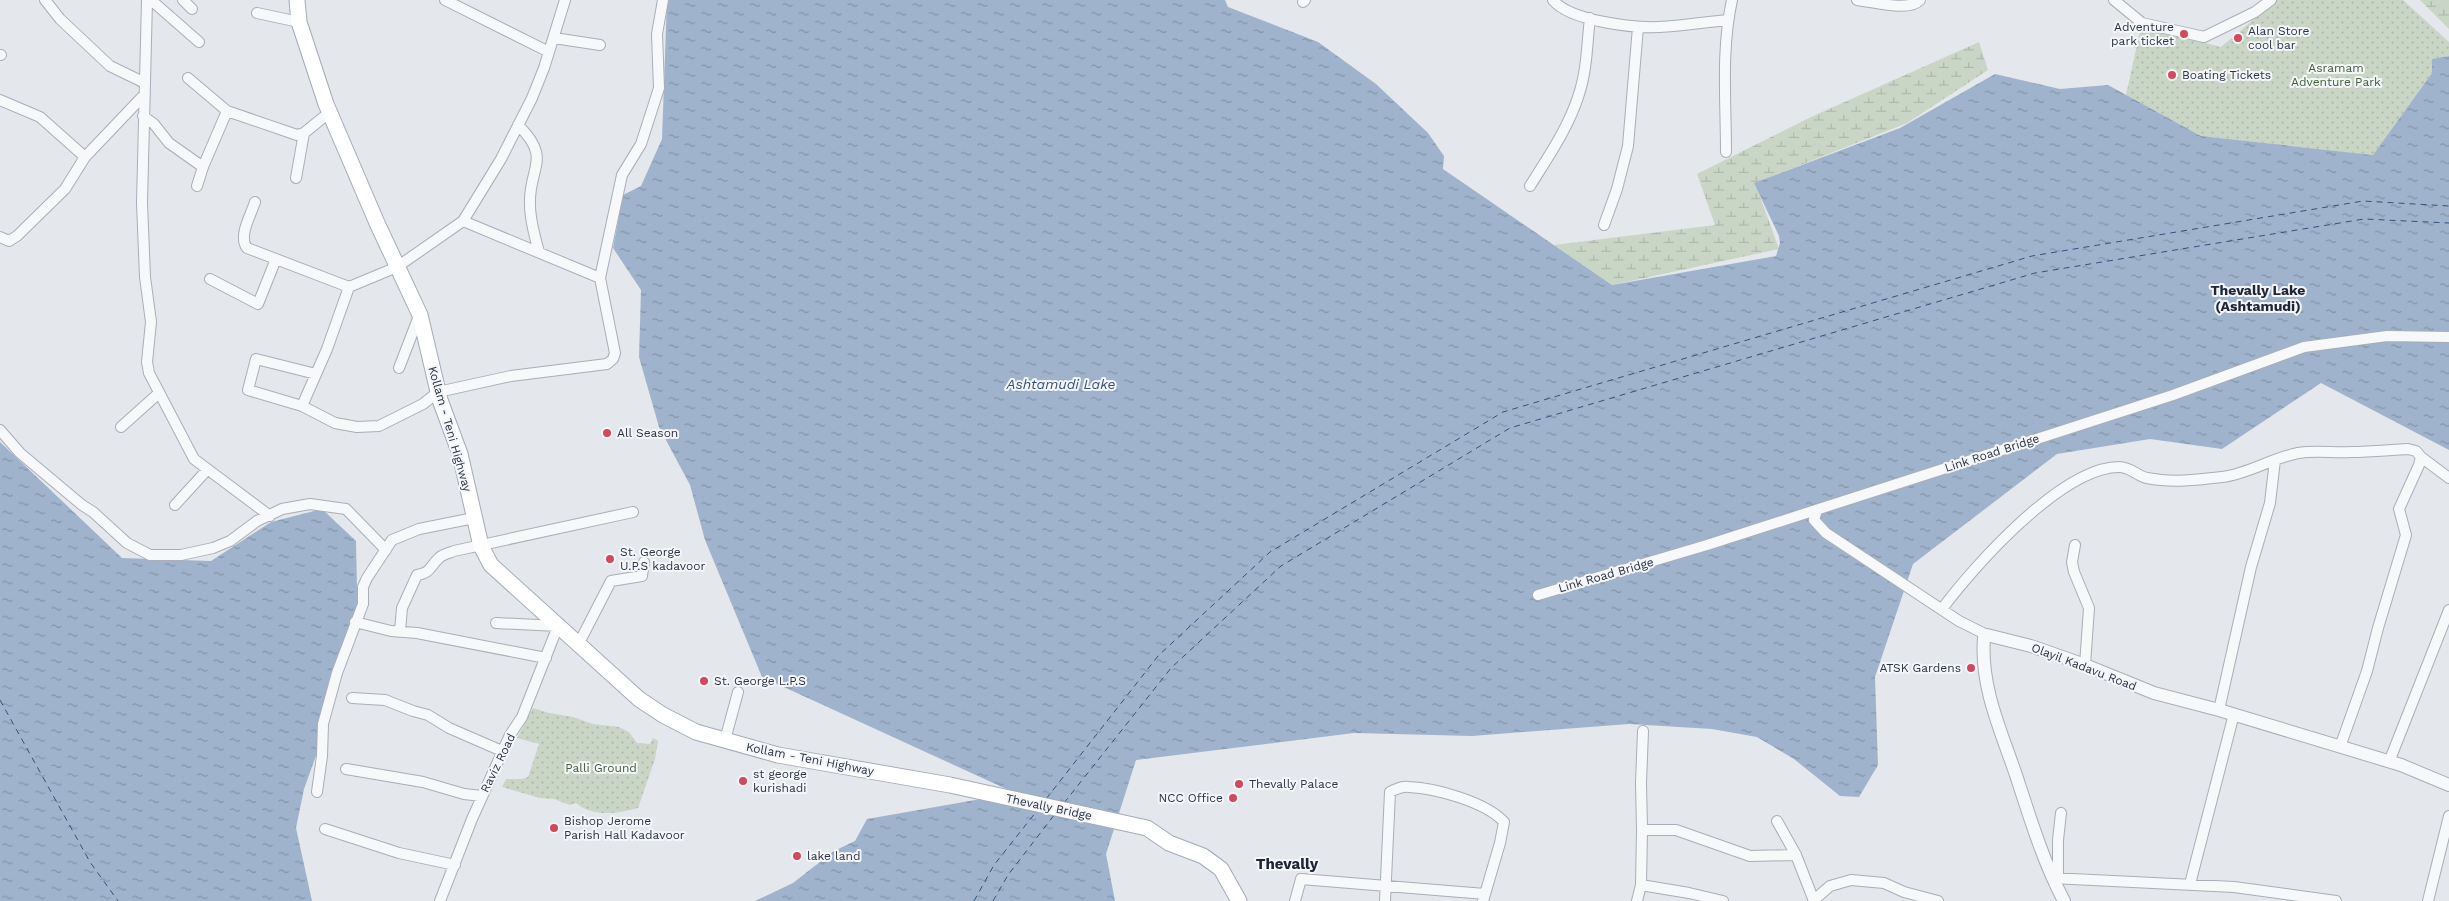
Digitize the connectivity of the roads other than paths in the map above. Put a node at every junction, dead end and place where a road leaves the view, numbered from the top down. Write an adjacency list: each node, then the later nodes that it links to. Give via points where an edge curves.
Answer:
1 (45, 0): 26 (street, via 60,20 110,66)
2 (147, 0): 26 (street)
3 (151, 0): 22 (street)
4 (183, 0): 15 (street)
5 (297, 0): 19 (main road, Kollam - Teni Highway)
6 (444, 0): 24 (street)
7 (566, 0): 21 (street)
8 (663, 0): 46 (street, via 657,34 659,88 641,144 622,175)
9 (1553, 0): 17 (street)
10 (1732, 0): 18 (street)
11 (1857, 0): 12 (street, via 1913,6)
12 (1920, 0)
13 (2114, 0): 14 (street, via 2142,23 2204,37 2255,12)
14 (2271, 0)
15 (192, 10)
16 (257, 13): 19 (street)
17 (1590, 18): 20 (street); 38 (street, via 1579,95 1553,150)
18 (1728, 20): 20 (street); 33 (street, via 1724,75)
19 (299, 22): 29 (main road, Kollam - Teni Highway)
20 (1638, 26): 41 (street, via 1628,146)
21 (554, 38): 23 (street); 24 (street)
22 (199, 42)
23 (600, 45)
24 (549, 52): 31 (street)
25 (188, 78): 28 (street)
26 (145, 88): 30 (street); 34 (street)
27 (0, 100): 34 (street, via 40,117)
28 (227, 111): 32 (street, via 287,133); 35 (street)
29 (330, 112): 32 (street); 45 (main road, Kollam - Teni Highway)
30 (144, 116): 35 (street, via 169,143); 54 (street, via 142,204 145,277 151,322 147,362)
31 (518, 126): 40 (street); 43 (street, via 532,140 536,151 530,203)
32 (304, 133): 36 (street)
33 (1726, 152)
34 (85, 157): 42 (street, via 65,189 17,236 9,241)
35 (203, 167): 37 (street)
36 (296, 178)
37 (197, 186)
38 (1530, 186)
39 (255, 202): 44 (street, via 244,234 244,244)
40 (464, 221): 43 (street); 45 (street)
41 (1604, 225)
42 (0, 237)
43 (538, 252): 46 (street)
44 (276, 259): 47 (street, via 258,304); 48 (street)
45 (397, 267): 48 (street); 49 (main road, Kollam - Teni Highway)
46 (600, 278): 53 (street, via 615,353 614,359 607,364 511,376)
47 (210, 279)
48 (349, 287): 52 (street)
49 (420, 315): 51 (street); 53 (main road, Kollam - Teni Highway)
50 (2449, 337): 63 (street, Link Road Bridge, via 2388,336 2304,347 2173,395)
51 (399, 368)
52 (316, 374): 55 (street); 55 (street, via 256,359 248,390)
53 (438, 392): 55 (street, via 379,426 335,423); 66 (main road, Kollam - Teni Highway, via 460,454)
54 (159, 393): 56 (street); 60 (street, via 194,459)
55 (302, 406)
56 (121, 427)
57 (0, 430): 65 (street, via 20,453 127,543 150,555 181,555 212,548 230,541 257,521)
58 (2420, 457): 59 (street, via 2416,451 2408,449 2300,453); 61 (street); 88 (street, via 2399,508 2406,535 2367,671)
59 (2275, 460): 72 (street, via 2225,477 2179,482 2144,477 2131,469 2119,467 2082,478 2052,497 1997,543); 84 (street, via 2270,503 2251,567)
60 (207, 470): 62 (street); 65 (street)
61 (2449, 478)
62 (175, 506)
63 (1817, 510): 71 (street, Link Road Bridge); 72 (street, via 1814,520 1826,533)
64 (633, 512): 68 (street)
65 (270, 516): 69 (street, via 282,509 310,504 346,510)
66 (474, 518): 68 (main road, Kollam - Teni Highway); 69 (street, via 408,533 392,540)
67 (2075, 545): 81 (street, via 2074,572 2089,608)
68 (481, 546): 76 (main road, Kollam - Teni Highway, via 491,565); 77 (street, via 447,554 439,558 426,574 417,575 402,608)
69 (386, 550): 74 (street, via 363,587 363,604)
70 (644, 562): 79 (street, via 642,576 611,581)
71 (1538, 595)
72 (1942, 609): 78 (street)
73 (2449, 610): 90 (street)
74 (355, 622): 77 (street); 94 (street, via 323,724)
75 (496, 623): 76 (street)
76 (558, 626): 79 (main road, Kollam - Teni Highway); 80 (street, Raviz Road)
77 (400, 631): 80 (street)
78 (1987, 636): 81 (street, Olayil Kadavu Road); 103 (street, via 1983,650 1987,692)
79 (578, 645): 87 (main road, Kollam - Teni Highway, via 663,716 696,732)
80 (546, 658): 89 (street, Raviz Road, via 522,717)
81 (2085, 664): 84 (street, Olayil Kadavu Road, via 2154,693)
82 (738, 692): 87 (street)
83 (352, 698): 89 (street, via 385,700 428,714 449,728)
84 (2219, 710): 85 (street, Olayil Kadavu Road)
85 (2234, 714): 88 (street, Olayil Kadavu Road); 104 (street)
86 (1643, 732): 100 (street)
87 (725, 740): 92 (main road, Kollam - Teni Highway, via 778,754)
88 (2340, 746): 90 (street, Olayil Kadavu Road)
89 (502, 751): 95 (street, Raviz Road)
90 (2389, 762): 93 (street, Olayil Kadavu Road)
91 (346, 769): 95 (street)
92 (950, 785): 110 (main road, Thevally Bridge, via 1147,828 1169,843 1203,856 1215,865)
93 (2449, 785)
94 (317, 792)
95 (482, 796): 102 (street, Raviz Road)
96 (2061, 813): 103 (street)
97 (2449, 816): 118 (street)
98 (1777, 821): 101 (street)
99 (325, 830): 102 (street)
100 (1642, 830): 101 (street, via 1676,830 1750,856); 105 (street)
101 (1796, 855): 108 (street)
102 (455, 865): 109 (street, Raviz Road)
103 (2055, 878): 104 (street); 116 (street)
104 (2190, 884): 117 (street)
105 (1641, 885): 113 (street); 114 (street)
106 (1386, 887): 107 (street); 107 (street, via 1390,792 1407,786 1452,795 1498,815 1504,822); 111 (street, via 1301,879); 112 (street)
107 (1484, 898)
108 (1814, 900): 115 (street, via 1830,886 1851,880 1884,883)
109 (440, 901)
110 (1238, 901)
111 (1295, 901)
112 (1385, 901)
113 (1637, 901)
114 (1723, 901)
115 (1938, 901)
116 (2064, 901)
117 (2336, 901)
118 (2428, 901)

